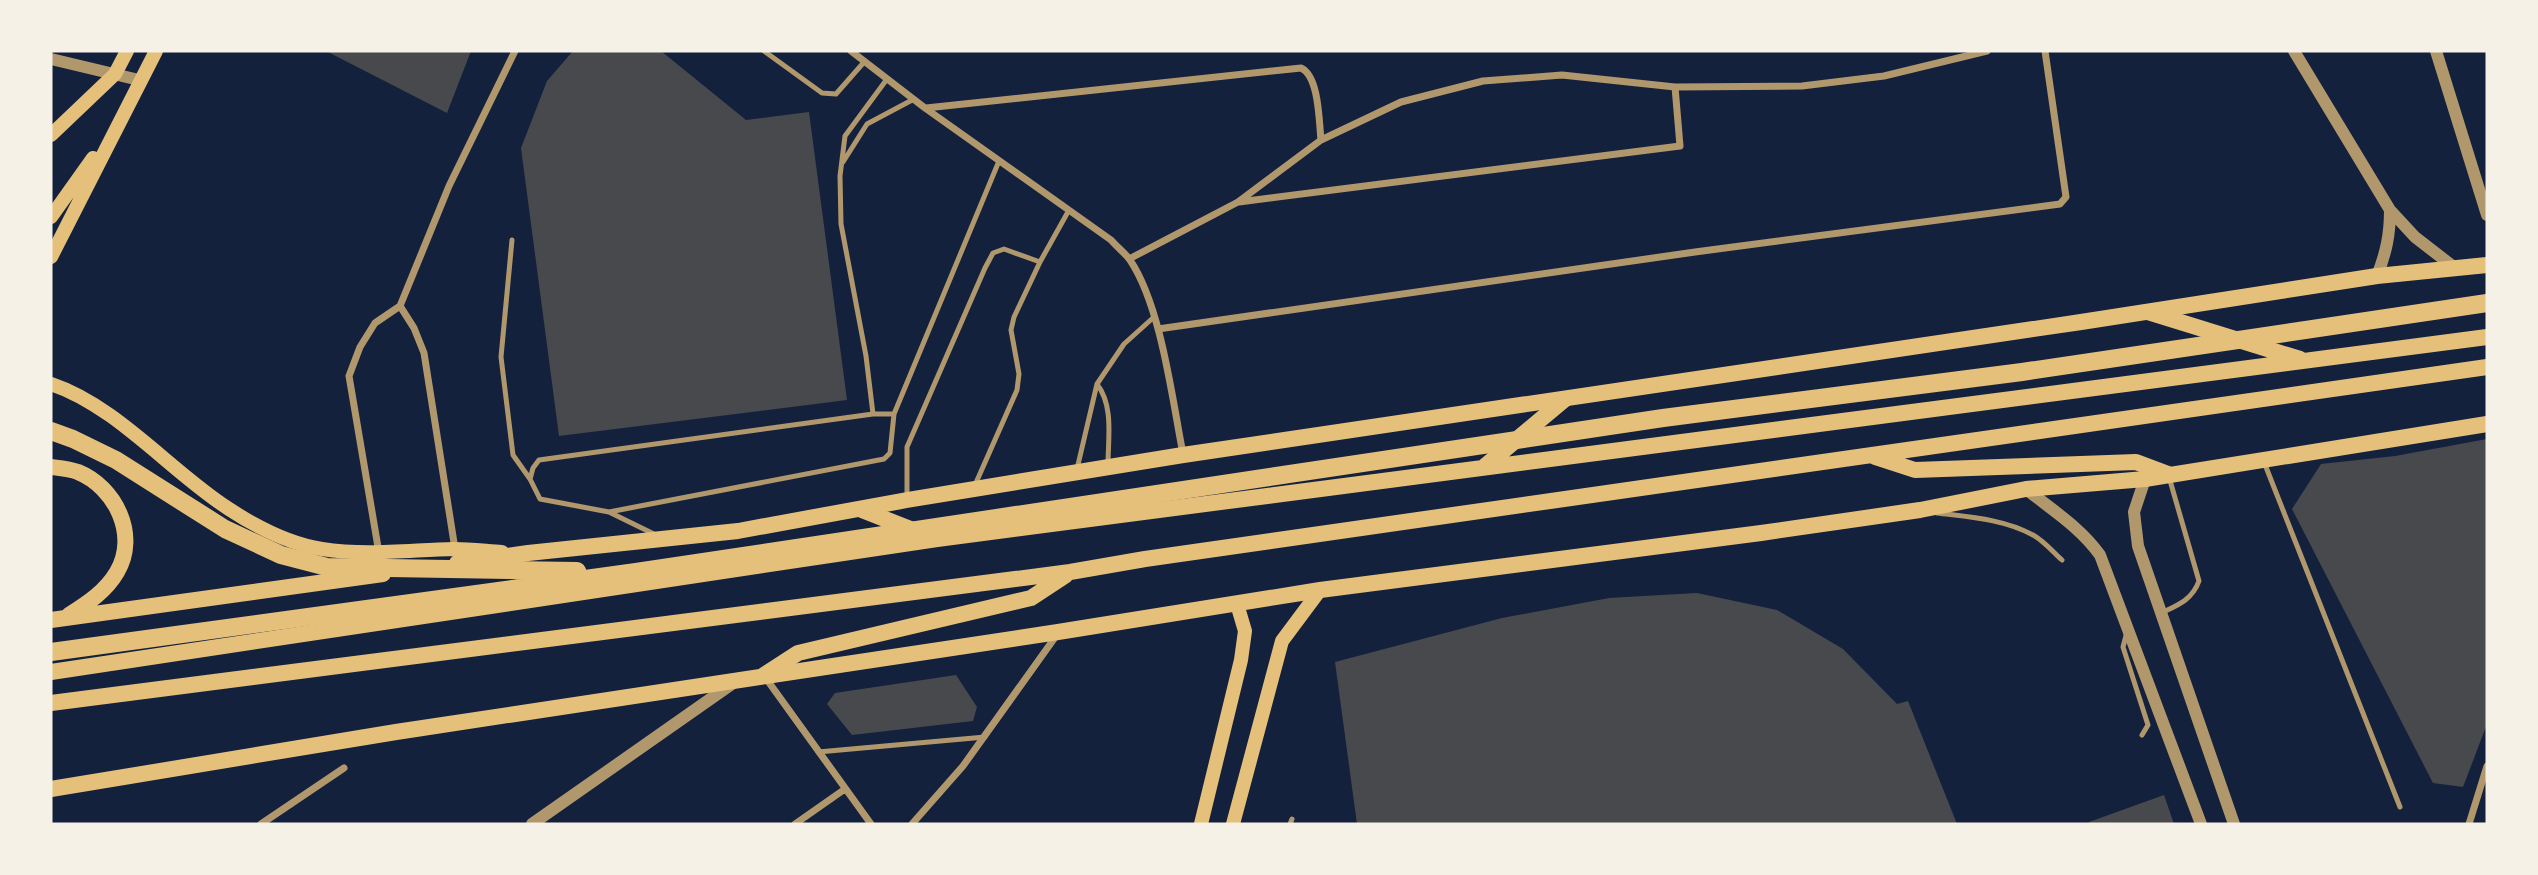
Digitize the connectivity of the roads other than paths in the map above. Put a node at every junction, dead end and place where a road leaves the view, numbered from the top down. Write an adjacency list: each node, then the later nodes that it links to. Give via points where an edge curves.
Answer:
1 (127, 51): 12 (main road)
2 (156, 51): 14 (main road)
3 (515, 51): 36 (street, via 449,186)
4 (764, 51): 11 (lane, via 831,96)
5 (851, 51): 11 (street)
6 (1987, 51): 15 (street, via 1884,76 1816,85)
7 (2045, 51): 39 (street, via 2066,197 2060,204)
8 (2294, 51): 25 (street)
9 (2436, 51): 26 (street)
10 (51, 60): 12 (street)
11 (865, 61): 13 (street)
12 (115, 74): 14 (street); 19 (main road)
13 (887, 79): 16 (street); 22 (lane, via 845,136)
14 (139, 80): 18 (main road)
15 (1675, 88): 20 (street, via 1562,75 1483,81 1401,102); 23 (street, via 1680,146)
16 (914, 99): 17 (street); 22 (lane, via 867,124)
17 (925, 108): 20 (street, via 1301,68 1313,81); 21 (street)
18 (119, 121): 27 (main road); 29 (main road)
19 (51, 130)
20 (1321, 140): 23 (street)
21 (999, 160): 24 (street); 47 (lane)
22 (842, 164): 46 (lane, via 841,224)
23 (1238, 202): 30 (street)
24 (1069, 210): 30 (street); 31 (lane)
25 (2390, 210): 33 (street, via 2415,237); 34 (street, via 2390,236)
26 (2487, 214)
27 (51, 217)
28 (512, 240): 58 (lane, via 501,357 513,455)
29 (51, 257)
30 (1129, 259): 38 (street)
31 (1040, 262): 61 (lane, via 1014,317 1017,390); 62 (lane, via 1004,249 993,253 907,447)
32 (2487, 265): 33 (main road)
33 (2455, 268): 34 (main road)
34 (2377, 276): 37 (main road)
35 (2487, 303): 72 (highway, via 2036,370 1649,420)
36 (400, 306): 68 (street, via 424,353); 69 (street, via 375,323 349,376)
37 (2148, 312): 41 (main road); 45 (main road)
38 (1154, 317): 39 (street); 44 (lane, via 1124,344)
39 (1158, 329): 50 (street)
40 (2487, 337): 41 (main road)
41 (2305, 361): 54 (main road)
42 (2487, 367): 51 (main road)
43 (51, 384): 69 (main road, via 93,404 228,509 272,533 319,549)
44 (1097, 384): 55 (lane, via 1108,404); 56 (lane)
45 (1565, 399): 50 (main road); 54 (main road)
46 (873, 414): 47 (lane); 58 (lane, via 539,460)
47 (894, 414): 65 (lane, via 890,453 884,459)
48 (2487, 424): 52 (main road)
49 (51, 431): 72 (highway, via 116,460 253,544 327,567)
50 (1183, 455): 55 (main road)
51 (1872, 456): 57 (main road, via 1915,470 2136,462); 73 (main road)
52 (2263, 459): 57 (main road); 92 (lane)
53 (51, 467): 77 (main road, via 78,472 99,485 113,500 127,541 124,558 104,589)
54 (1485, 467): 67 (main road)
55 (1108, 468): 56 (main road)
56 (1076, 473): 61 (main road)
57 (2168, 474): 59 (main road); 76 (lane, via 2199,582 2195,593)
58 (530, 479): 65 (lane, via 540,499)
59 (2145, 479): 60 (main road); 76 (street, via 2134,512 2134,530)
60 (2026, 489): 64 (main road); 78 (street, via 2089,540 2100,555)
61 (972, 491): 62 (main road)
62 (908, 500): 63 (main road)
63 (862, 510): 66 (main road); 67 (main road)
64 (1920, 510): 71 (lane, via 2017,528 2035,536); 74 (main road)
65 (610, 512): 66 (lane)
66 (665, 539): 70 (main road)
67 (937, 539): 81 (main road)
68 (455, 549): 69 (main road); 70 (main road)
69 (379, 553)
70 (528, 554): 77 (main road)
71 (2063, 560)
72 (636, 572): 80 (highway)
73 (1070, 572): 82 (main road, via 1031,598 798,653); 84 (main road)
74 (1320, 590): 75 (main road); 99 (main road, via 1282,641)
75 (1237, 604): 79 (main road); 98 (main road, via 1245,631 1241,660)
76 (2161, 613): 101 (street)
77 (57, 619)
78 (2127, 629): 85 (lane, via 2123,648 2148,725); 100 (street)
79 (1058, 632): 82 (main road); 86 (street)
80 (51, 652)
81 (51, 672)
82 (764, 675): 83 (main road); 87 (street)
83 (739, 679): 90 (main road); 94 (street)
84 (51, 703)
85 (2142, 735)
86 (985, 737): 87 (lane); 97 (street)
87 (818, 752): 91 (street)
88 (2487, 767): 102 (street)
89 (344, 768): 93 (street)
90 (51, 789)
91 (845, 789): 95 (street); 96 (street)
92 (2400, 807)
93 (261, 824)
94 (532, 824)
95 (795, 824)
96 (871, 824)
97 (912, 824)
98 (1201, 824)
99 (1233, 824)
100 (2201, 824)
101 (2234, 824)
102 (2469, 824)

